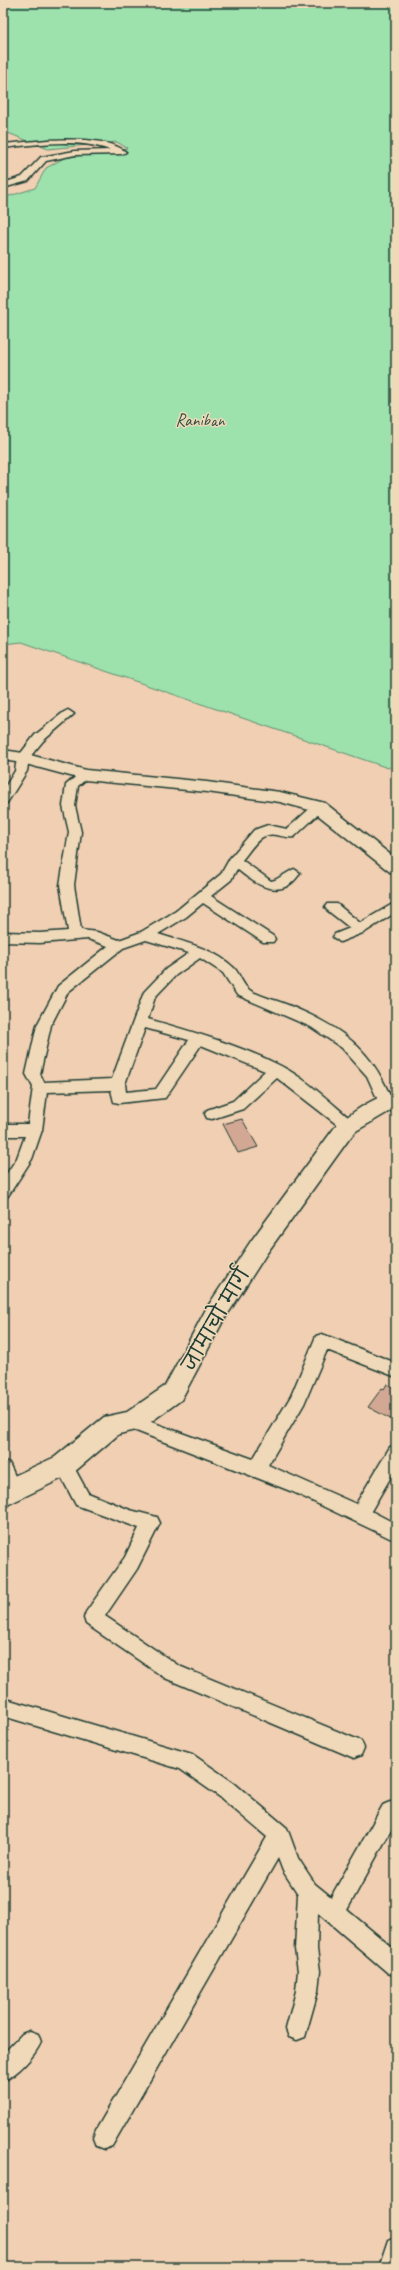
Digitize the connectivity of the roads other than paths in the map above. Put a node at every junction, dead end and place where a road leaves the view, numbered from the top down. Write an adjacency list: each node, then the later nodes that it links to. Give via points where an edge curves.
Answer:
1 (3, 146): 2 (street, via 95,144 111,146 122,152 75,153 44,159 25,179)
2 (3, 186)
3 (68, 714): 5 (street, via 39,738)
4 (3, 755): 5 (street)
5 (23, 758): 6 (street); 7 (street, via 21,771)
6 (84, 775): 8 (street, via 221,789 280,798); 16 (street, via 72,785 69,806 74,832 67,885)
7 (3, 800)
8 (319, 808): 9 (street, via 290,834 268,829 258,833); 10 (street)
9 (235, 861): 11 (street, via 272,885); 12 (street, via 226,877)
10 (396, 868)
11 (294, 873)
12 (203, 897): 17 (street, via 182,914); 20 (street)
13 (396, 906): 15 (street)
14 (332, 907): 15 (street)
15 (360, 928): 19 (street)
16 (75, 934): 18 (street, via 41,938); 21 (street, via 104,937)
17 (146, 935): 21 (street); 22 (street)
18 (3, 937)
19 (340, 937)
20 (268, 939)
21 (118, 945): 27 (street, via 63,989 44,1025 33,1074)
22 (200, 952): 23 (street, via 171,972 149,995); 28 (street, via 228,970 242,992 290,1011 334,1033 372,1072)
23 (141, 1022): 24 (street); 26 (street)
24 (198, 1038): 25 (street); 26 (street, via 160,1094 119,1098)
25 (276, 1070): 29 (street, via 238,1105); 30 (street)
26 (118, 1084): 27 (street)
27 (40, 1087): 32 (street)
28 (391, 1103): 30 (street, जामाचो मार्ग)
29 (212, 1114)
30 (349, 1126): 35 (street, जामाचो मार्ग, via 259,1247 214,1316 173,1393)
31 (3, 1130): 32 (street)
32 (35, 1130): 33 (street, via 24,1159)
33 (3, 1192)
34 (396, 1370): 39 (street, via 322,1341 298,1399)
35 (132, 1422): 37 (street, जामाचो मार्ग, via 112,1424); 39 (street)
36 (396, 1452): 41 (street)
37 (64, 1465): 40 (street, जामाचो मार्ग); 44 (street, via 82,1498 129,1518 151,1523 131,1563 93,1618 172,1672)
38 (3, 1468): 40 (street)
39 (257, 1468): 41 (street)
40 (8, 1492)
41 (360, 1513): 42 (street)
42 (396, 1533)
43 (3, 1707): 46 (street, via 185,1761 227,1790)
44 (354, 1748)
45 (390, 1812): 48 (street)
46 (280, 1836): 47 (street, via 290,1864); 53 (street)
47 (308, 1891): 48 (street); 50 (street, via 306,1949 309,1971 307,1991)
48 (334, 1912): 49 (street)
49 (396, 1965)
50 (297, 2029)
51 (30, 2042): 52 (street)
52 (3, 2070)
53 (104, 2138)
54 (396, 2248): 55 (street)
55 (390, 2267)

